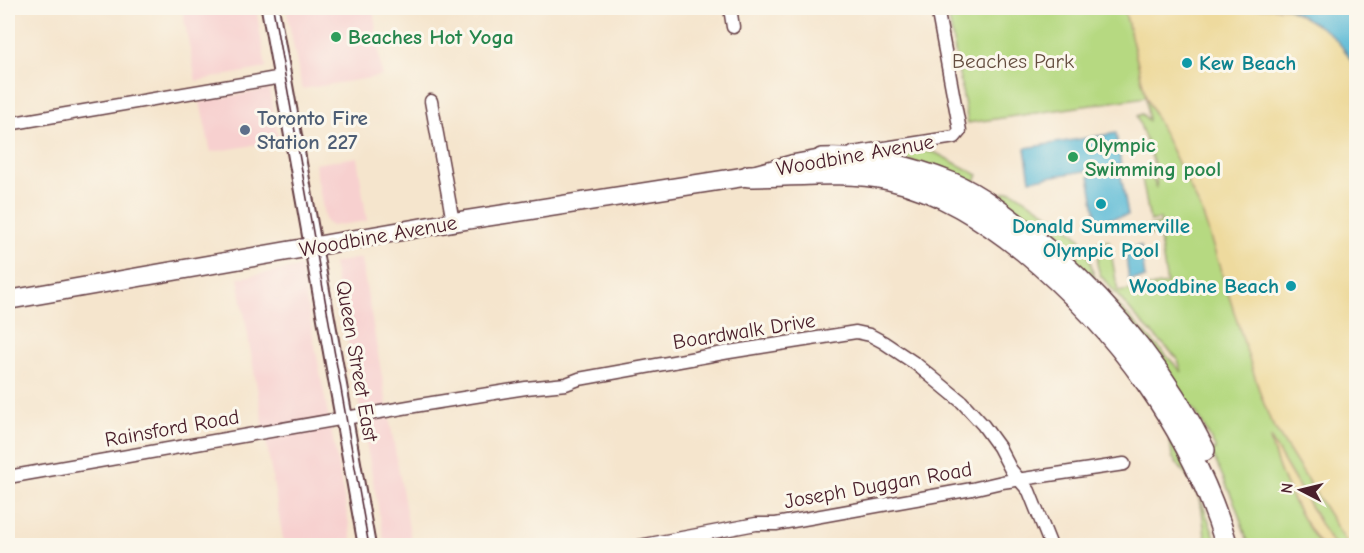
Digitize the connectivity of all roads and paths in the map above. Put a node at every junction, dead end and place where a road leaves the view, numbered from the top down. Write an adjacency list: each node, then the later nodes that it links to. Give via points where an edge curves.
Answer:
1 (270, 8): 5 (main road, Queen Street East)
2 (730, 8): 4 (street)
3 (937, 8): 8 (street, Woodbine Avenue, via 960,131 955,137)
4 (733, 27)
5 (282, 77): 7 (street); 11 (main road, Queen Street East)
6 (431, 101): 10 (street)
7 (8, 124)
8 (822, 159): 9 (main road, Woodbine Avenue); 21 (highway, via 890,163 953,184 1011,220 1055,256 1096,294 1170,389 1209,461)
9 (749, 176): 10 (main road, Woodbine Avenue); 20 (highway, Woodbine Avenue, via 848,173 888,179 942,197 1003,235 1083,305 1133,364 1176,428 1200,473)
10 (453, 222): 11 (main road, Woodbine Avenue)
11 (313, 247): 12 (main road, Woodbine Avenue); 13 (main road, Queen Street East)
12 (8, 300)
13 (344, 418): 15 (street, Rainsford Road); 16 (street, Boardwalk Drive, via 566,384 856,332 883,342 962,402 983,425); 17 (main road, Queen Street East)
14 (1124, 464): 16 (street, Joseph Duggan Road)
15 (8, 477)
16 (1019, 480): 18 (street, Joseph Duggan Road); 19 (street, Boardwalk Drive, via 1029,491)
17 (367, 546)
18 (639, 546)
19 (1051, 546)
20 (1227, 546)
21 (1242, 546)

